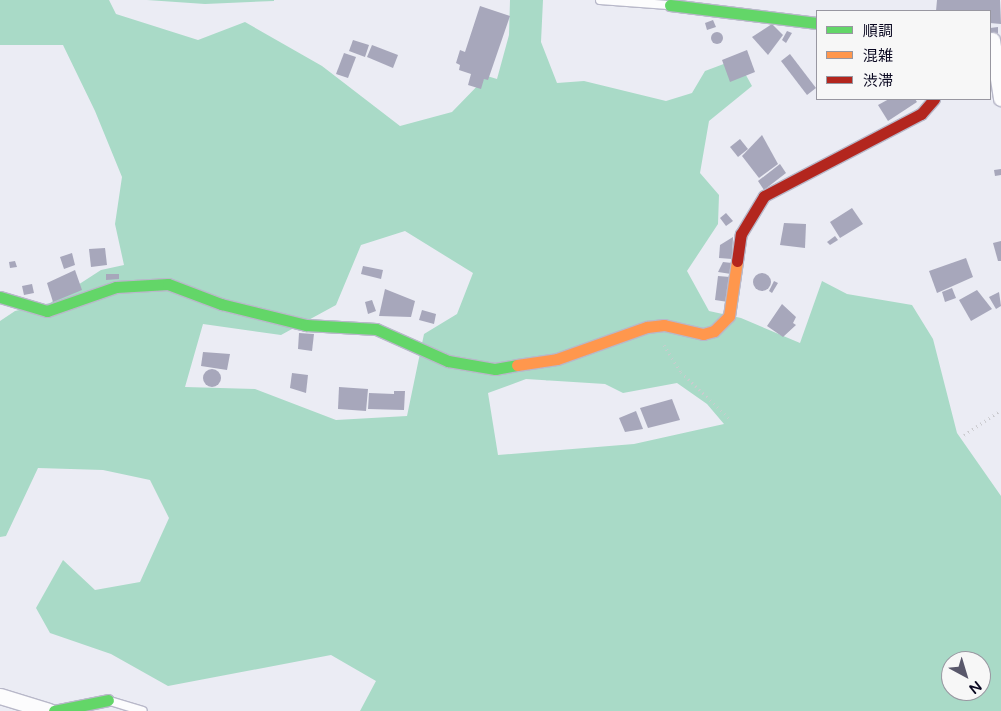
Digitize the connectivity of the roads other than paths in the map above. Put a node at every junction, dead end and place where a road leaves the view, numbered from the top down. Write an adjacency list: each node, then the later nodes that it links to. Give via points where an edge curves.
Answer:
1 (600, 0): 2 (lane)
2 (670, 5): 3 (street)
3 (816, 23)
4 (994, 40): 5 (street)
5 (1001, 98)
6 (933, 100): 7 (street, via 921,114 764,196 744,221 733,305 714,330 703,334 655,326 598,341 557,359 494,369 448,361 376,329 306,325 221,304 168,284 116,287 47,312)
7 (0, 297)
8 (0, 696): 10 (street)
9 (108, 700): 11 (street); 12 (lane)
10 (49, 711)
11 (54, 711)
12 (143, 711)

